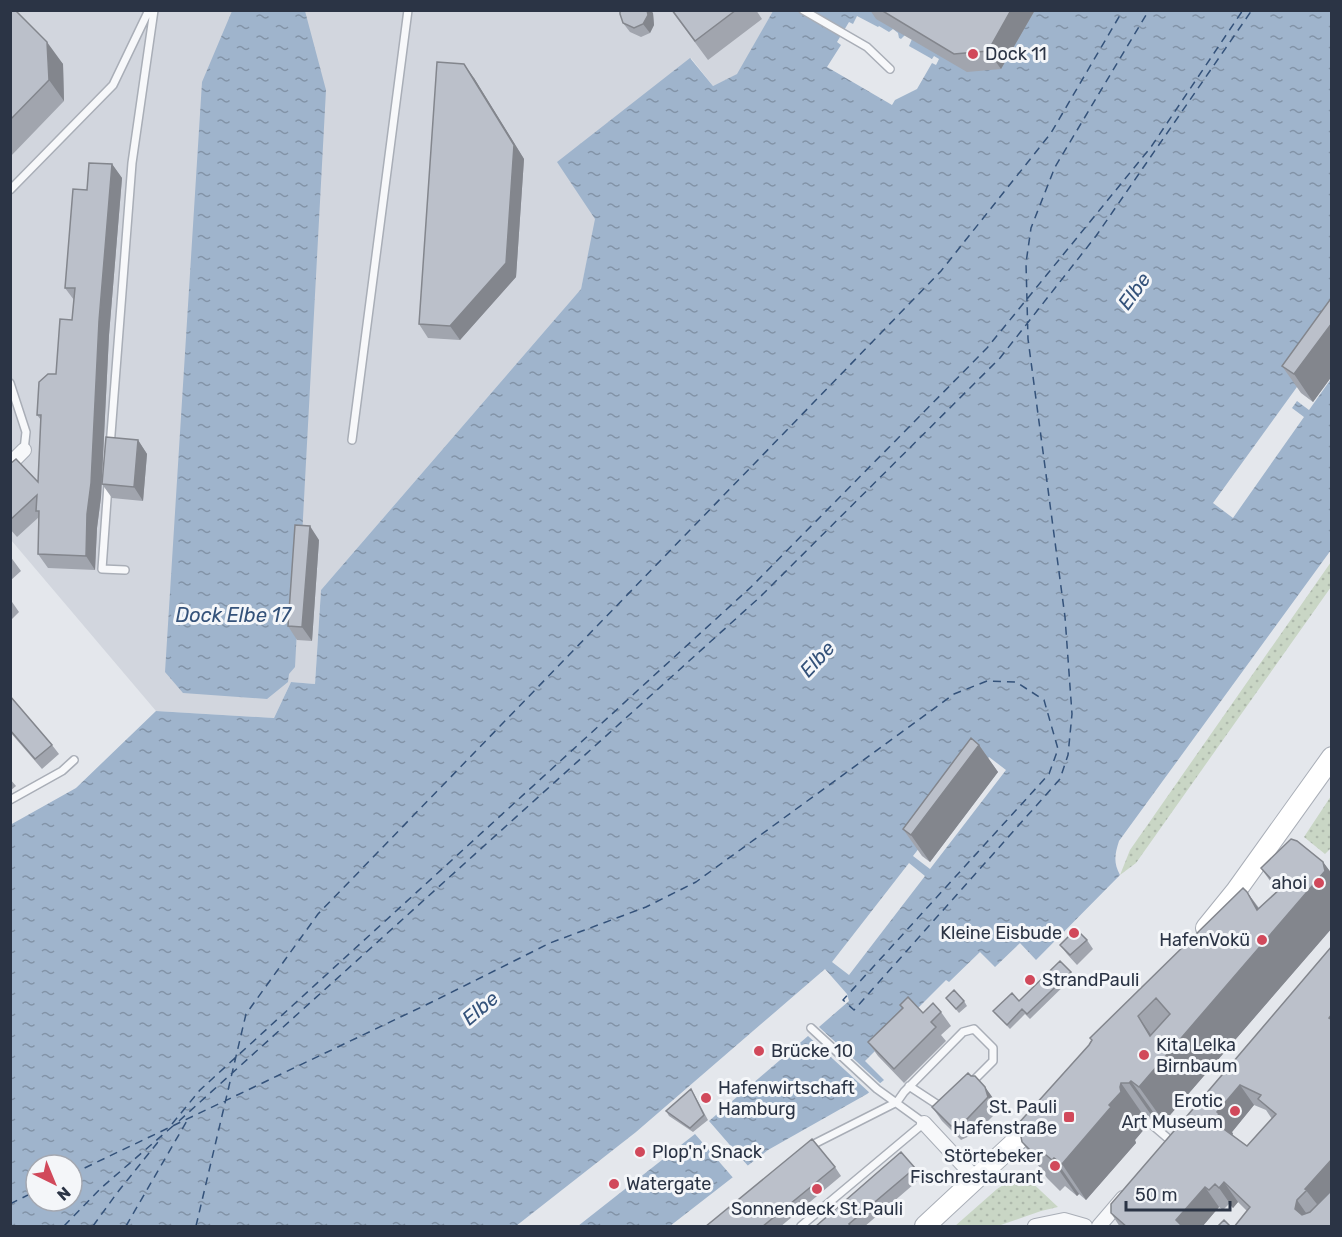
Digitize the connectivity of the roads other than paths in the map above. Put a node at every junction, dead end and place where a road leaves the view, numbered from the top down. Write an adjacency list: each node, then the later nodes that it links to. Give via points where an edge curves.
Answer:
1 (152, 10): 5 (lane, via 113,85); 9 (lane, via 132,164)
2 (408, 10): 7 (lane)
3 (803, 10): 4 (lane, via 867,47)
4 (890, 69)
5 (10, 190)
6 (10, 383): 8 (lane, via 26,432)
7 (352, 440)
8 (24, 450): 10 (street)
9 (110, 456)
10 (10, 464)
11 (108, 478): 12 (lane, via 102,569)
12 (125, 570)
13 (1332, 757): 16 (main road)
14 (74, 760): 15 (lane)
15 (10, 800)
16 (1194, 944)
17 (811, 1028): 20 (lane, via 877,1089)
18 (909, 1086): 19 (lane, via 963,1032 974,1029 993,1048 993,1061); 20 (lane); 22 (lane, via 938,1106)
19 (963, 1090)
20 (897, 1102): 23 (lane); 27 (lane, via 816,1143)
21 (1056, 1103): 28 (main road)
22 (948, 1105)
23 (924, 1123): 28 (street); 30 (lane)
24 (1150, 1123): 26 (lane)
25 (1183, 1128): 26 (street)
26 (1168, 1145)
27 (803, 1154)
28 (977, 1180): 31 (main road)
29 (1130, 1190): 34 (street)
30 (801, 1227)
31 (925, 1227)
32 (1035, 1227): 33 (street, via 1064,1220)
33 (1085, 1227)
34 (1099, 1227)

